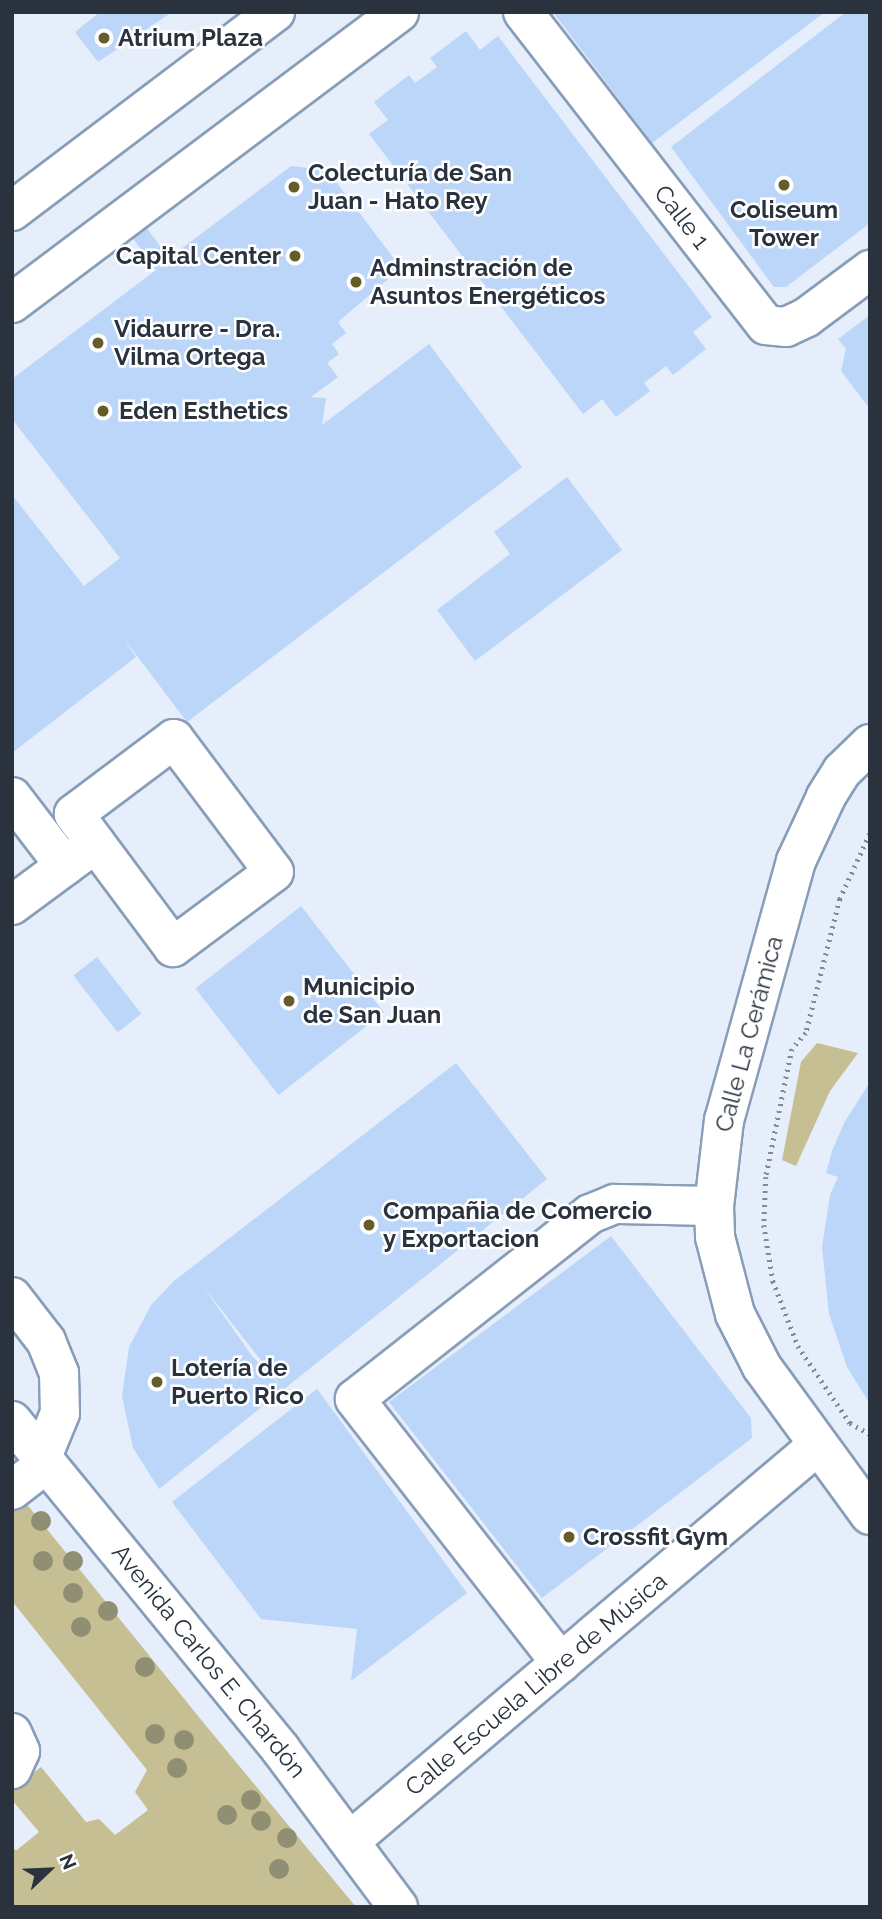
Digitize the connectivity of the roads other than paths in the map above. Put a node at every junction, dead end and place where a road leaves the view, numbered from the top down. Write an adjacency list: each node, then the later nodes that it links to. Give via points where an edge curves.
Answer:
1 (275, 12): 4 (street)
2 (399, 12): 6 (street)
3 (523, 12): 5 (street, Calle 1, via 766,325 786,327 807,317)
4 (12, 211)
5 (870, 270)
6 (12, 303)
7 (870, 744): 12 (street, Calle La Cerámica, via 831,788 796,861 724,1120)
8 (12, 797): 10 (street)
9 (96, 843): 9 (street, via 74,814 174,739 274,872 173,947); 10 (street)
10 (65, 866): 11 (street)
11 (15, 896)
12 (714, 1206): 15 (street, Calle La Cerámica, via 715,1237 735,1314 762,1367); 19 (street, via 615,1204 590,1214 355,1399)
13 (12, 1297): 16 (street, via 46,1341 59,1374 60,1413)
14 (12, 1421): 16 (street, Avenida Carlos E. Chardón)
15 (817, 1446): 18 (street, Calle La Cerámica); 19 (street, Calle Escuela Libre de Música)
16 (45, 1460): 17 (street); 22 (street, Avenida Carlos E. Chardón, via 281,1749)
17 (12, 1490)
18 (870, 1515)
19 (561, 1663): 22 (street, Calle Escuela Libre de Música)
20 (12, 1733): 21 (street, via 20,1751)
21 (12, 1769)
22 (351, 1842): 23 (street, Avenida Carlos E. Chardón)
23 (398, 1907)

